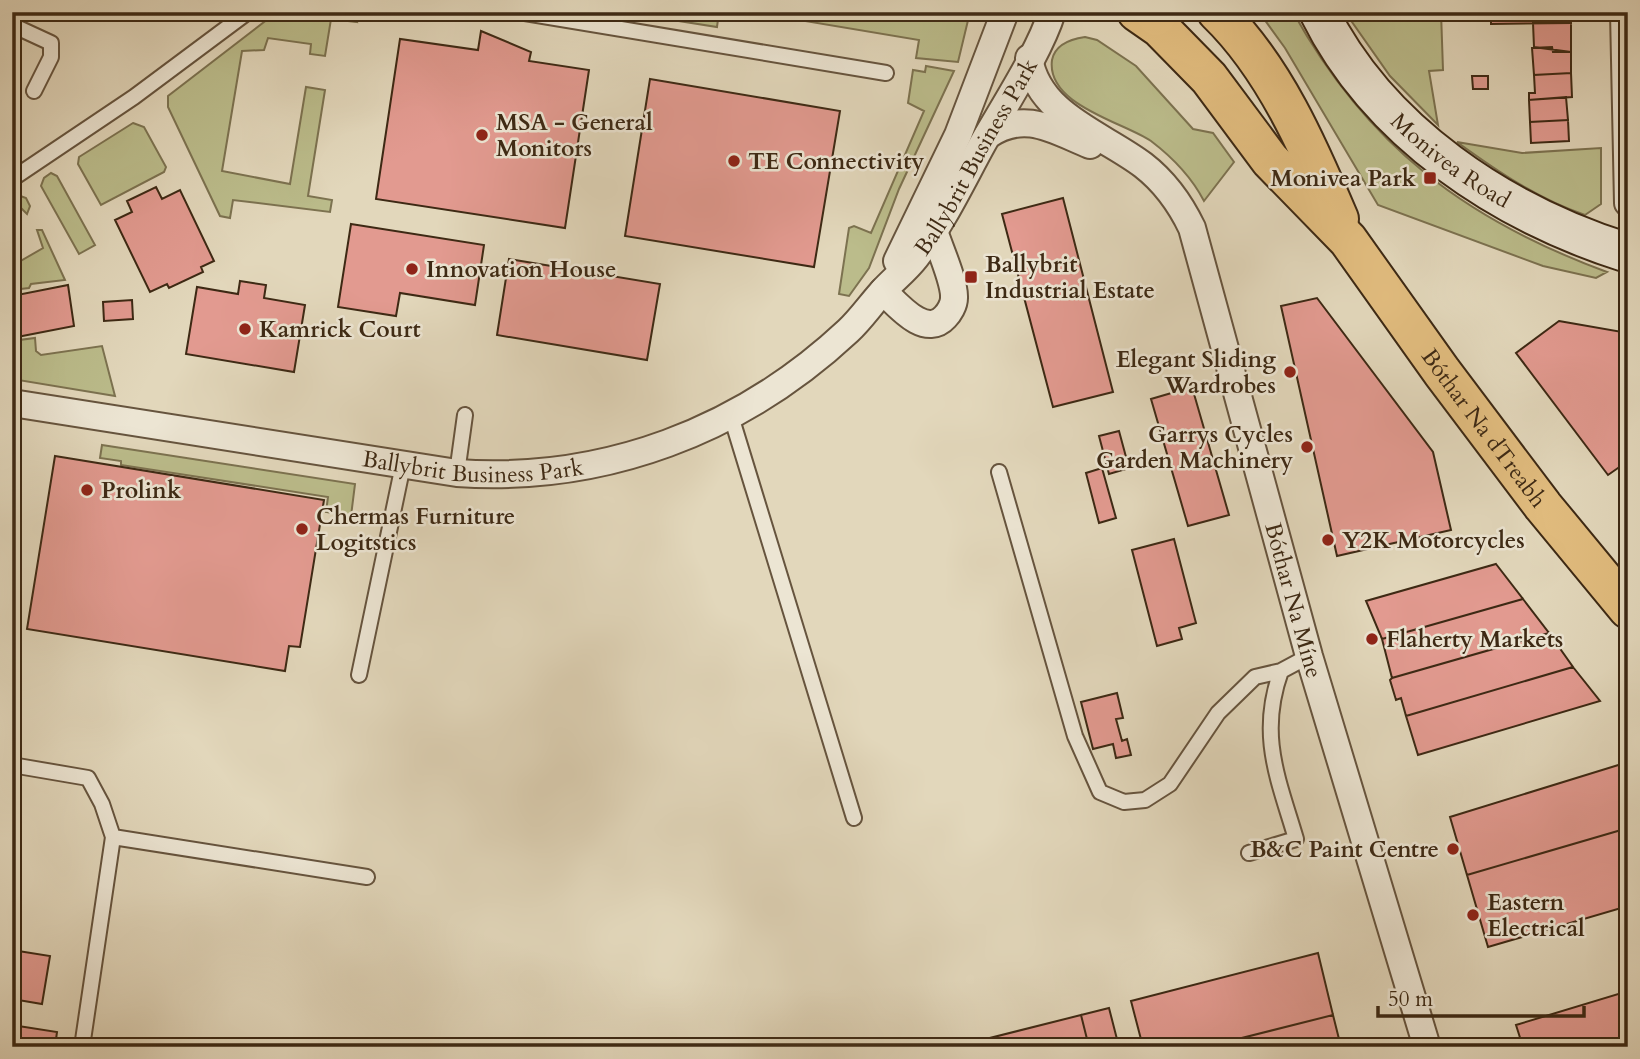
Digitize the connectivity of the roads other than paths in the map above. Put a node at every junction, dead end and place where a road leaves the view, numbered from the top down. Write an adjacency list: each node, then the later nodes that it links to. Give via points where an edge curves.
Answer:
1 (248, 12): 15 (lane, via 134,97)
2 (519, 12): 11 (lane)
3 (1005, 12): 20 (street, Ballybrit Business Park, via 958,135)
4 (1052, 12): 10 (street, Ballybrit Business Park)
5 (1138, 12): 18 (highway, Bóthar Na dTreabh, via 1209,78 1270,160)
6 (1217, 12): 18 (highway, Bóthar Na dTreabh, via 1255,58 1283,104 1310,152)
7 (1319, 12): 19 (main road, Monivea Road, via 1370,86 1430,148 1480,187 1581,237)
8 (1624, 12): 16 (street)
9 (12, 25): 12 (lane, via 51,43 51,57)
10 (1029, 58): 13 (street, Ballybrit Business Park); 14 (street, Bóthar Na Míne, via 1039,89 1055,107)
11 (887, 73)
12 (34, 91)
13 (988, 135): 14 (street, Bóthar Na Míne, via 1021,121 1038,124); 17 (street, Ballybrit Business Park)
14 (1144, 166): 28 (street, Bóthar Na Míne, via 1180,203 1192,228)
15 (12, 179)
16 (1628, 203)
17 (934, 231): 20 (street, Ballybrit Business Park); 20 (street, via 954,299 949,313 941,322 927,325)
18 (1348, 240): 27 (highway, Bóthar Na dTreabh, via 1526,484)
19 (1627, 248)
20 (883, 291): 23 (street, Ballybrit Business Park, via 850,329 808,365)
21 (12, 403): 24 (street, Ballybrit Business Park)
22 (465, 415): 26 (lane)
23 (731, 416): 26 (street, Ballybrit Business Park, via 645,453 595,466 537,474); 32 (lane)
24 (403, 465): 26 (street, Ballybrit Business Park); 30 (lane)
25 (999, 472): 29 (lane, via 1075,736 1100,792 1124,802 1145,800 1170,784 1218,713 1255,677)
26 (457, 473)
27 (1628, 609)
28 (1309, 656): 29 (lane); 37 (street, Bóthar Na Míne)
29 (1281, 671): 34 (lane, via 1274,690 1269,750 1296,839)
30 (359, 675)
31 (12, 765): 33 (lane, via 88,778)
32 (854, 818)
33 (113, 837): 35 (lane); 36 (lane)
34 (1249, 853)
35 (367, 877)
36 (82, 1047)
37 (1427, 1047)

